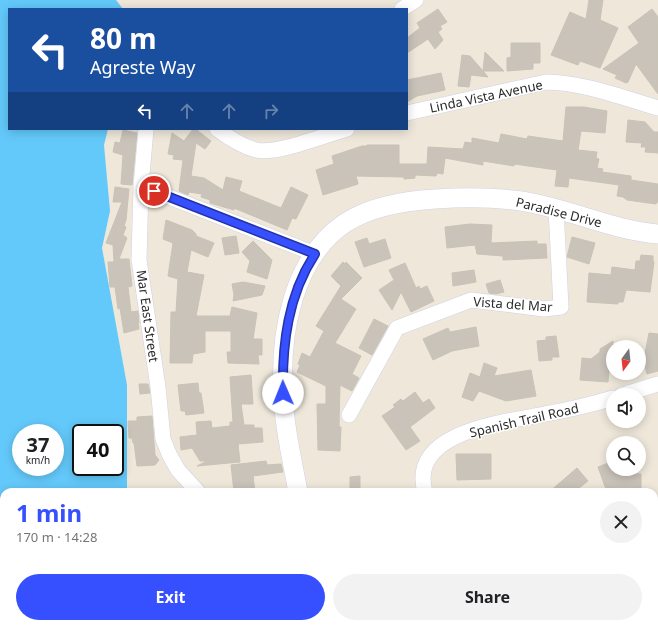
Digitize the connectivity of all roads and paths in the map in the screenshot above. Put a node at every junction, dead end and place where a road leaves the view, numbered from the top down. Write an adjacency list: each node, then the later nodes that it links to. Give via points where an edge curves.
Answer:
1 (416, 0): 2 (street)
2 (404, 8)
3 (658, 108): 4 (street, Linda Vista Avenue, via 557,82 546,82)
4 (408, 113)
5 (146, 130): 8 (street, Mar East Street)
6 (219, 130): 7 (street, via 243,146 257,150 275,150)
7 (344, 130)
8 (141, 186): 11 (street); 16 (street, Mar East Street, via 139,260 163,439 178,470)
9 (556, 208): 10 (street, Paradise Drive, via 621,228); 11 (street, Paradise Drive, via 479,197 431,199 396,204 369,211 345,224 327,239); 15 (street, Vista del Mar, via 561,307 544,309 472,300 397,328)
10 (658, 234)
11 (315, 254): 17 (street, Paradise Drive, via 304,273 293,302 285,335 283,362 286,421)
12 (658, 384): 13 (street)
13 (645, 388)
14 (606, 400): 18 (street, Spanish Trail Road, via 580,408 480,427 452,438 440,446 428,460 422,479)
15 (349, 415)
16 (194, 488)
17 (297, 488)
18 (424, 488)

